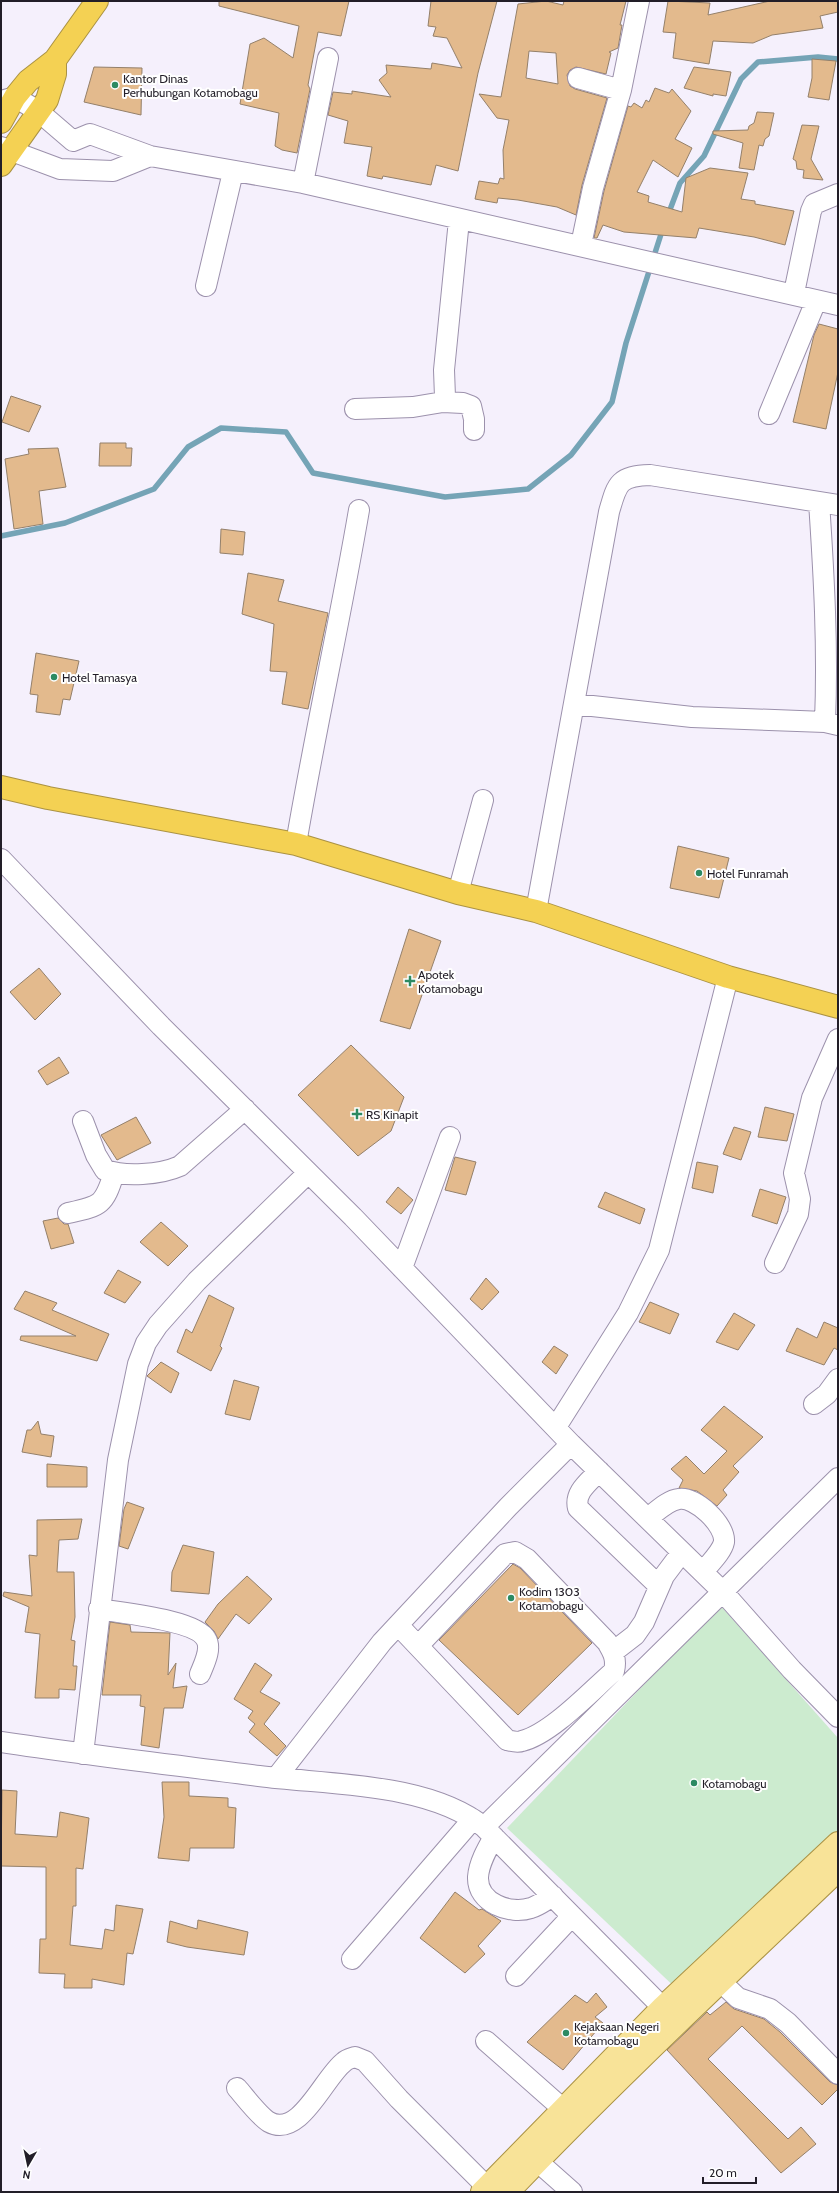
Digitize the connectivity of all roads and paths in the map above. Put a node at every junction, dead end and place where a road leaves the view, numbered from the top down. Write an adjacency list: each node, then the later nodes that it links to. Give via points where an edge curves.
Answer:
1 (97, 1): 4 (highway)
2 (639, 1): 6 (street)
3 (328, 58): 13 (street)
4 (55, 60): 7 (highway); 8 (highway, via 55,74 47,100)
5 (578, 78): 6 (street)
6 (620, 90): 16 (street)
7 (8, 99): 8 (street); 9 (highway)
8 (38, 111): 10 (highway); 11 (street, via 73,141 90,134)
9 (1, 122)
10 (4, 154): 11 (street, via 60,169 113,171)
11 (150, 156): 12 (street)
12 (233, 172): 13 (street); 17 (street)
13 (303, 183): 15 (street)
14 (838, 194): 18 (street, via 814,204)
15 (459, 220): 16 (street); 21 (street)
16 (580, 246): 18 (street)
17 (206, 286)
18 (794, 293): 19 (street)
19 (816, 300): 20 (street); 23 (street)
20 (838, 304)
21 (443, 402): 22 (street, via 413,407); 24 (street, via 471,406)
22 (355, 409)
23 (768, 414)
24 (474, 430)
25 (819, 502): 26 (street); 28 (street, via 650,475 633,475 622,479 615,491 609,512); 29 (street)
26 (838, 505)
27 (359, 510): 32 (street, via 343,603 317,721)
28 (574, 704): 29 (street, via 692,717); 35 (street)
29 (831, 724)
30 (1, 787): 32 (highway)
31 (484, 800): 34 (street)
32 (296, 844): 34 (highway)
33 (1, 859): 39 (street, via 161,1026)
34 (458, 893): 35 (highway)
35 (536, 911): 36 (highway)
36 (728, 977): 37 (highway); 49 (street, via 660,1250 628,1314)
37 (838, 1007)
38 (838, 1039): 45 (street, via 812,1098 794,1173 800,1199 798,1214)
39 (245, 1109): 42 (street, via 180,1166 167,1172); 43 (street)
40 (83, 1121): 42 (street, via 96,1155 105,1170)
41 (450, 1137): 46 (street)
42 (114, 1173): 44 (street, via 104,1198 94,1207)
43 (308, 1173): 46 (street); 58 (street, via 197,1281 158,1325 146,1343 138,1364 118,1460)
44 (68, 1213)
45 (775, 1263)
46 (402, 1268): 49 (street)
47 (838, 1379): 48 (street, via 827,1394)
48 (814, 1404)
49 (556, 1427): 50 (street)
50 (571, 1444): 51 (street); 59 (street, via 508,1507)
51 (600, 1471): 53 (street); 56 (street, via 579,1492 576,1500 578,1508)
52 (838, 1478): 57 (street)
53 (648, 1518): 54 (street); 55 (street, via 680,1498 693,1500 712,1518 722,1531 724,1541)
54 (682, 1552): 55 (street); 56 (street)
55 (703, 1572): 57 (street)
56 (659, 1586): 61 (street, via 644,1622 635,1635)
57 (723, 1592): 63 (street, via 792,1670); 67 (street)
58 (99, 1609): 62 (street, via 179,1623 201,1632 207,1640 208,1653); 65 (street)
59 (398, 1625): 60 (street); 66 (street)
60 (418, 1646): 61 (street, via 505,1554 516,1552 527,1559 607,1642); 61 (street, via 507,1740 520,1742 533,1737 563,1717 614,1671 616,1663)
61 (613, 1652)
62 (200, 1674)
63 (838, 1717)
64 (1, 1742): 65 (street)
65 (83, 1754): 66 (street)
66 (276, 1778): 67 (street, via 378,1788 431,1800)
67 (483, 1827): 70 (street); 70 (street, via 484,1856 478,1877 479,1887 485,1897 501,1908 516,1909 531,1908); 72 (street)
68 (838, 1844): 75 (main road)
69 (838, 1870): 74 (main road)
70 (553, 1896): 71 (street)
71 (572, 1916): 73 (street); 75 (street)
72 (352, 1959)
73 (516, 1976)
74 (721, 1982): 75 (main road); 77 (street, via 738,1998 770,2009 788,2023)
75 (670, 2015): 79 (main road); 80 (main road)
76 (486, 2041): 79 (street)
77 (838, 2074)
78 (237, 2088): 81 (street, via 267,2121 278,2126 286,2125 300,2115 344,2061 355,2057 365,2061)
79 (564, 2109): 81 (main road)
80 (537, 2161): 82 (main road); 83 (street)
81 (485, 2190)
82 (508, 2192)
83 (572, 2192)

